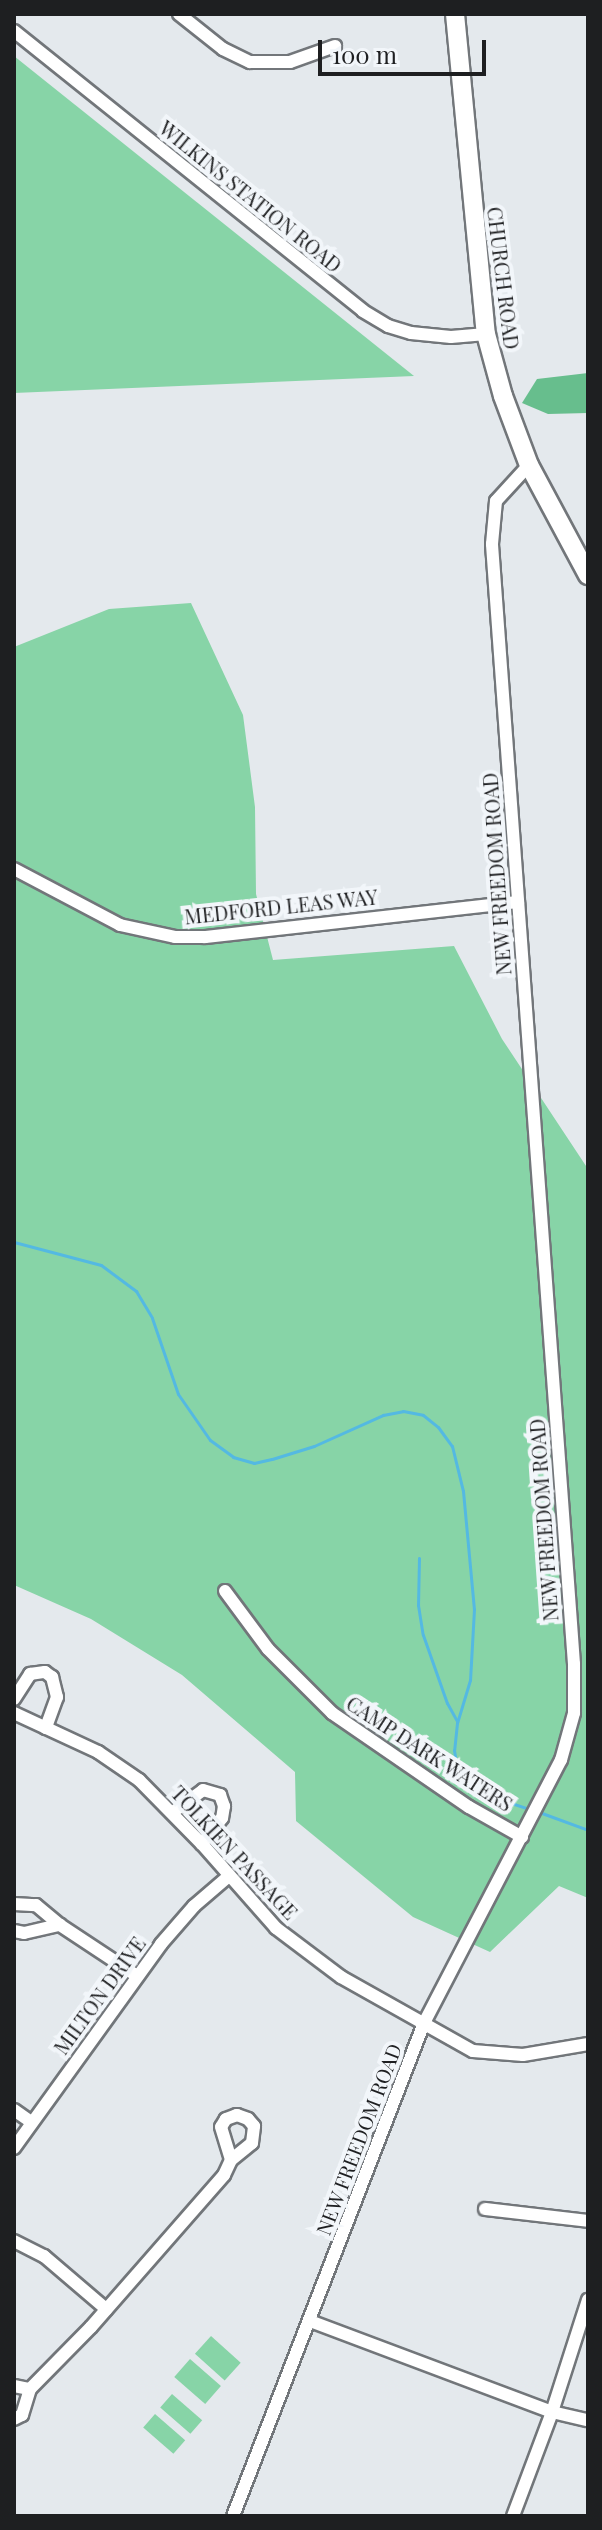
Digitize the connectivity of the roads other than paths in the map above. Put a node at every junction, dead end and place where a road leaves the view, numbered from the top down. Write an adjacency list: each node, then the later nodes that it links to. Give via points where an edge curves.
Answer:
1 (179, 14): 4 (street, via 223,49 250,62 290,62)
2 (455, 14): 5 (main road, CHURCH ROAD)
3 (14, 31): 5 (street, WILKINS STATION ROAD, via 363,311 411,333)
4 (335, 46)
5 (486, 334): 6 (main road, CHURCH ROAD)
6 (529, 465): 7 (main road, CHURCH ROAD); 9 (street, NEW FREEDOM ROAD, via 496,501 492,527)
7 (588, 575)
8 (14, 869): 9 (street, MEDFORD LEAS WAY, via 120,925 175,937)
9 (518, 902): 15 (street, NEW FREEDOM ROAD, via 574,1664 570,1735)
10 (225, 1591): 15 (street, CAMP DARK WATERS, via 268,1649 332,1713 469,1807)
11 (14, 1699): 13 (street, via 30,1674 45,1672 52,1677 57,1697)
12 (14, 1713): 13 (street, TOLKIEN PASSAGE)
13 (46, 1728): 14 (street, TOLKIEN PASSAGE, via 115,1762)
14 (173, 1812): 16 (street, TOLKIEN PASSAGE); 16 (street, via 203,1790 220,1795 222,1818)
15 (524, 1831): 22 (street, NEW FREEDOM ROAD)
16 (202, 1844): 17 (street, TOLKIEN PASSAGE)
17 (229, 1876): 21 (street, MILTON DRIVE, via 194,1906); 22 (street, TOLKIEN PASSAGE, via 312,1958)
18 (14, 1904): 19 (street, via 36,1905)
19 (60, 1925): 20 (street); 21 (street)
20 (14, 1931)
21 (137, 1976): 25 (street, MILTON DRIVE)
22 (424, 2023): 23 (street, TOLKIEN PASSAGE, via 473,2051 495,2055); 33 (street, NEW FREEDOM ROAD)
23 (588, 2044)
24 (14, 2110): 25 (street)
25 (30, 2121): 26 (street, MILTON DRIVE)
26 (14, 2148)
27 (231, 2160): 32 (street, via 224,2175)
28 (485, 2209): 29 (street)
29 (588, 2221)
30 (14, 2241): 32 (street, via 44,2256)
31 (588, 2300): 36 (street)
32 (106, 2309): 35 (street)
33 (310, 2321): 36 (street); 39 (street, NEW FREEDOM ROAD)
34 (14, 2386): 35 (street)
35 (30, 2389): 37 (street, via 22,2415)
36 (552, 2412): 38 (street); 40 (street)
37 (14, 2419)
38 (588, 2420)
39 (233, 2516)
40 (513, 2516)

